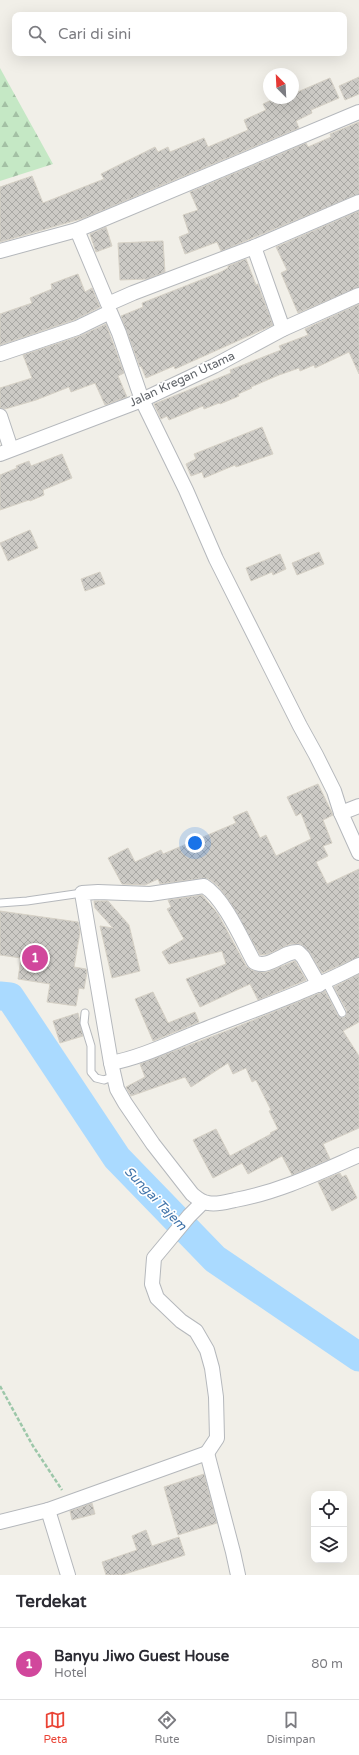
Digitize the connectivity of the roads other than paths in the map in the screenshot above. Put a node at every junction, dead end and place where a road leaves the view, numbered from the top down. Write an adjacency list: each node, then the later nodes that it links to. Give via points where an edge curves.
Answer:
1 (359, 112): 3 (street)
2 (359, 202): 4 (street)
3 (77, 230): 4 (street, via 108,304 133,292); 5 (street)
4 (254, 247): 7 (street)
5 (0, 251)
6 (359, 295): 7 (street, Jalan Kregan Utama)
7 (283, 329): 9 (street, Jalan Kregan Utama, via 214,366)
8 (0, 354): 9 (street, via 77,328 110,312)
9 (142, 400): 11 (street, Jalan Kregan Utama); 13 (street, via 216,559 334,791)
10 (0, 416): 11 (street)
11 (5, 452)
12 (359, 806): 13 (street)
13 (341, 813): 14 (street)
14 (359, 853)
15 (82, 893): 16 (lane); 18 (street, via 150,894 204,886 213,892 220,902 254,962 266,964 295,951 303,957); 21 (street)
16 (0, 903)
17 (359, 965): 18 (street)
18 (323, 983): 20 (lane); 21 (street, via 121,1061)
19 (85, 1013): 21 (lane, via 84,1023 91,1046 91,1072 96,1078 104,1080)
20 (342, 1013)
21 (113, 1070): 23 (street, via 118,1089 137,1121 185,1186)
22 (359, 1155): 23 (street, via 262,1194 219,1204)
23 (203, 1202): 24 (street, via 154,1258 152,1284 157,1298 181,1321 196,1331 207,1350 216,1397 217,1438)
24 (208, 1453): 25 (street); 28 (street)
25 (48, 1510): 26 (street); 27 (street)
26 (0, 1522)
27 (68, 1575)
28 (238, 1575)

